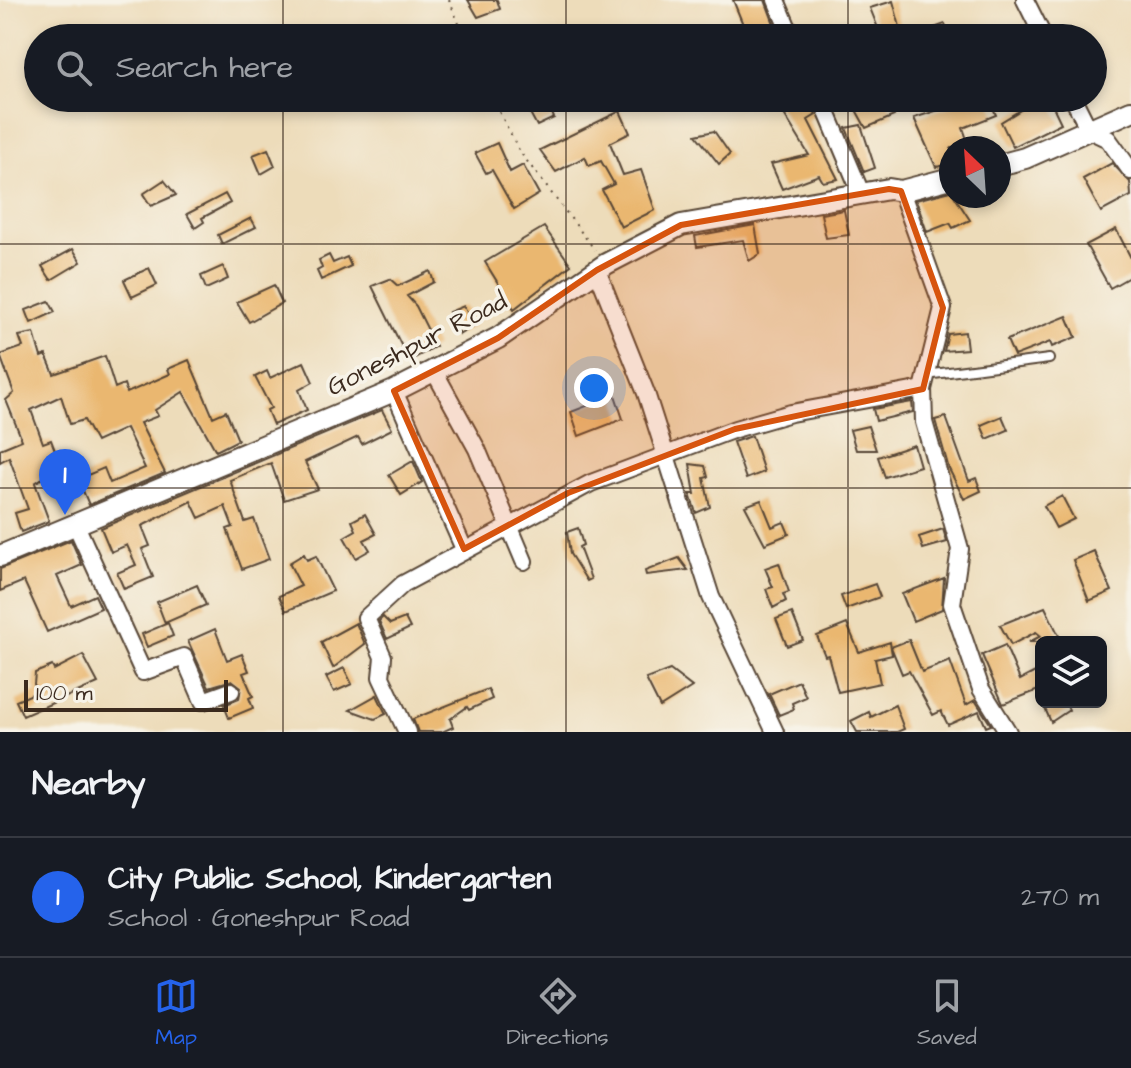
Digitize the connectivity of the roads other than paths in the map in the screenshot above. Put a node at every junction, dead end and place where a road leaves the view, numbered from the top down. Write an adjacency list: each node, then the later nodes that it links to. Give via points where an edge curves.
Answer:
1 (776, 0): 3 (street)
2 (1025, 0): 4 (street)
3 (786, 24)
4 (1037, 24)
5 (1131, 111): 8 (street)
6 (827, 112): 13 (street)
7 (1080, 112): 8 (street)
8 (1089, 130): 9 (street); 10 (street, via 1108,139)
9 (1011, 162)
10 (1131, 171)
11 (939, 181): 12 (street, Goneshpur Road)
12 (901, 191): 13 (street, Goneshpur Road); 17 (street, via 943,308)
13 (861, 193): 14 (street, Goneshpur Road, via 681,225)
14 (602, 267): 16 (street, Goneshpur Road, via 498,338); 19 (street)
15 (1049, 359): 17 (lane)
16 (433, 369): 18 (street, Goneshpur Road); 21 (street, via 477,449)
17 (924, 382): 19 (street, via 735,429); 28 (street, via 924,422 960,549 952,604 981,689)
18 (394, 391): 20 (street, Goneshpur Road); 22 (street)
19 (667, 456): 21 (street, via 568,493); 27 (street, via 711,597)
20 (75, 523): 23 (street, Goneshpur Road); 25 (street, via 143,672 184,657 203,701)
21 (509, 527): 22 (street); 24 (street)
22 (464, 549): 26 (street, via 403,584 366,618 383,657 381,677)
23 (0, 556)
24 (524, 561)
25 (231, 691)
26 (407, 732)
27 (775, 732)
28 (1008, 732)

